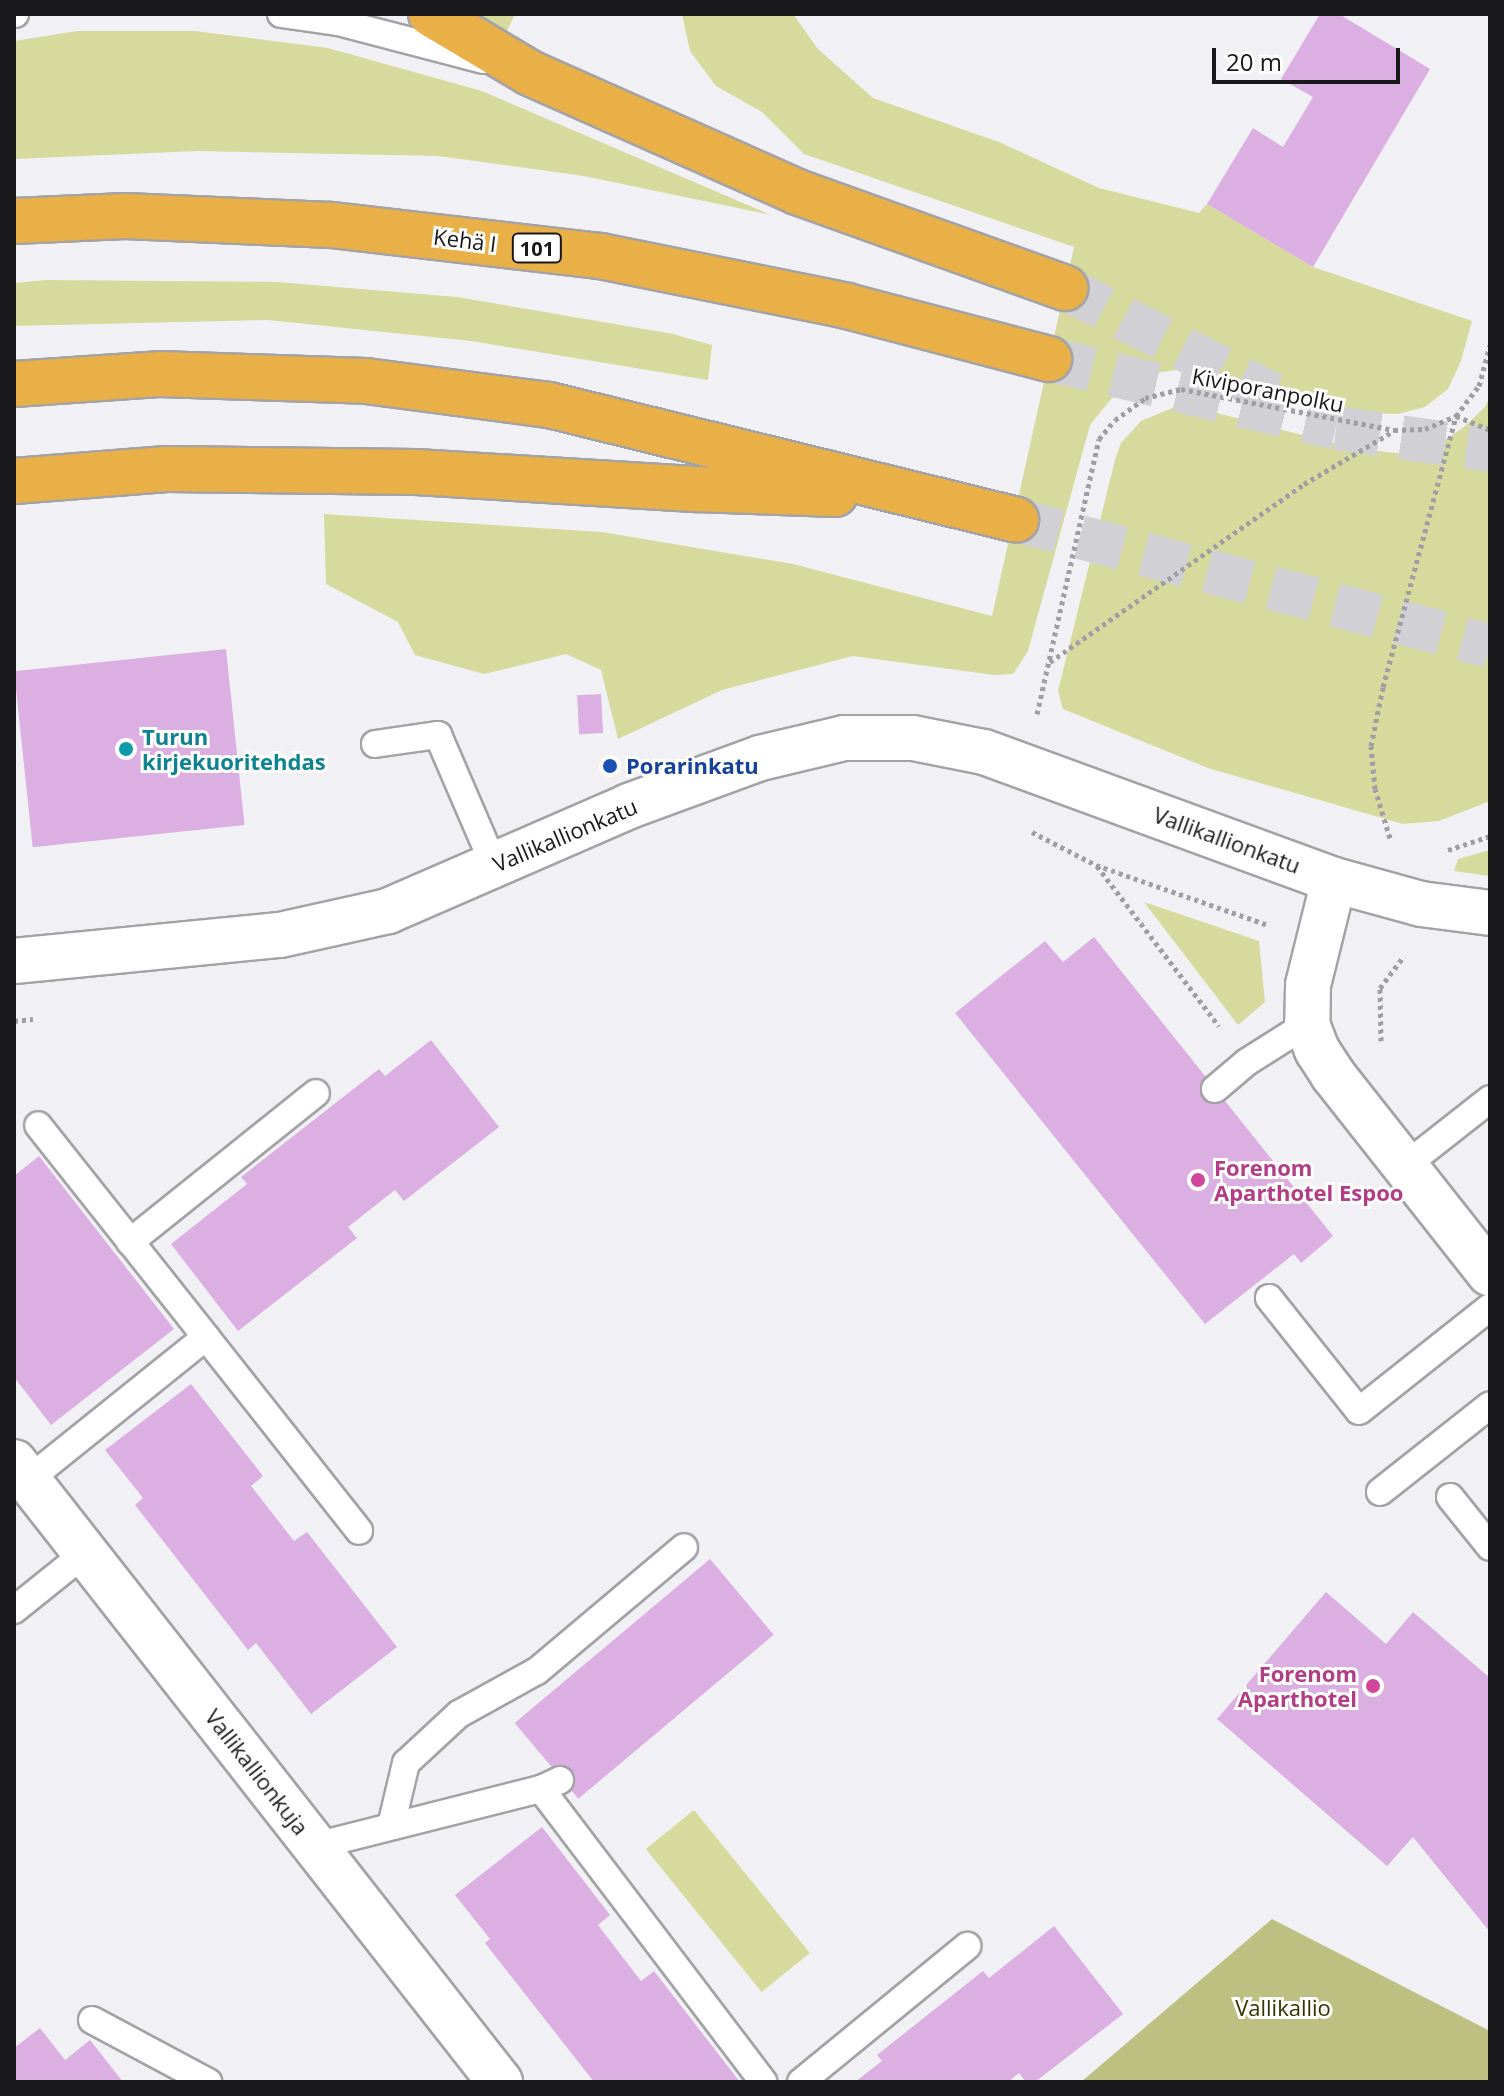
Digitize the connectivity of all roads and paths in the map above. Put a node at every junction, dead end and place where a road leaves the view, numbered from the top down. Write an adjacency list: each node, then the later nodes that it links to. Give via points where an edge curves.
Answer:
1 (281, 14): 3 (lane, via 338,22)
2 (431, 14): 3 (highway)
3 (530, 73): 5 (highway, via 797,192)
4 (14, 221): 7 (highway, Kehä I / 101, via 125,216 331,225 600,256 847,306)
5 (1065, 288)
6 (1490, 345): 9 (path, via 1479,386)
7 (1049, 359)
8 (14, 384): 13 (highway, via 159,374 366,381 549,405)
9 (1456, 416): 10 (path, Kiviporanpolku, via 1425,429); 11 (path); 19 (path, via 1371,746 1375,789)
10 (1394, 430): 15 (path, via 1304,484); 15 (path, Kiviporanpolku, via 1181,389 1145,398 1099,439)
11 (1490, 430)
12 (14, 481): 13 (highway, via 167,469 416,472)
13 (926, 496): 14 (highway)
14 (1016, 520)
15 (1049, 663): 16 (path, Kiviporanpolku)
16 (1037, 715)
17 (375, 744): 20 (lane, via 438,735)
18 (1019, 826): 24 (path, via 1096,865)
19 (1391, 843)
20 (494, 865): 21 (street, Vallikallionkatu, via 629,806 760,758 844,738 913,738 984,752); 26 (street, Vallikallionkatu, via 388,911 280,935)
21 (1334, 880): 22 (street, Vallikallionkatu); 24 (street)
22 (1421, 904): 23 (street, Vallikallionkatu); 25 (path)
23 (1490, 913)
24 (1317, 942): 25 (path); 29 (street)
25 (1405, 955): 30 (path, via 1380,988 1378,1033)
26 (14, 961)
27 (45, 1017): 28 (path)
28 (14, 1021)
29 (1307, 1024): 31 (lane); 35 (street, via 1333,1075)
30 (1383, 1048)
31 (1215, 1089)
32 (316, 1093): 36 (lane)
33 (1490, 1099): 35 (lane)
34 (38, 1125): 36 (lane)
35 (1405, 1166): 37 (street)
36 (130, 1242): 40 (lane)
37 (1490, 1274)
38 (1269, 1298): 39 (lane, via 1359,1411)
39 (1490, 1307)
40 (206, 1337): 42 (lane); 45 (lane)
41 (1490, 1405): 43 (lane)
42 (21, 1471): 48 (street, Vallikallionkuja)
43 (1380, 1492)
44 (1450, 1497): 47 (lane)
45 (359, 1531)
46 (684, 1547): 50 (lane, via 537,1671 459,1714 406,1763)
47 (1490, 1547)
48 (85, 1553): 49 (lane); 51 (street, Vallikallionkuja)
49 (14, 1610)
50 (391, 1826): 51 (lane); 56 (lane, via 550,1784)
51 (315, 1846): 55 (street, Vallikallionkuja)
52 (967, 1946): 57 (lane)
53 (92, 2020): 54 (lane)
54 (208, 2082)
55 (500, 2082)
56 (763, 2082)
57 (801, 2082)

